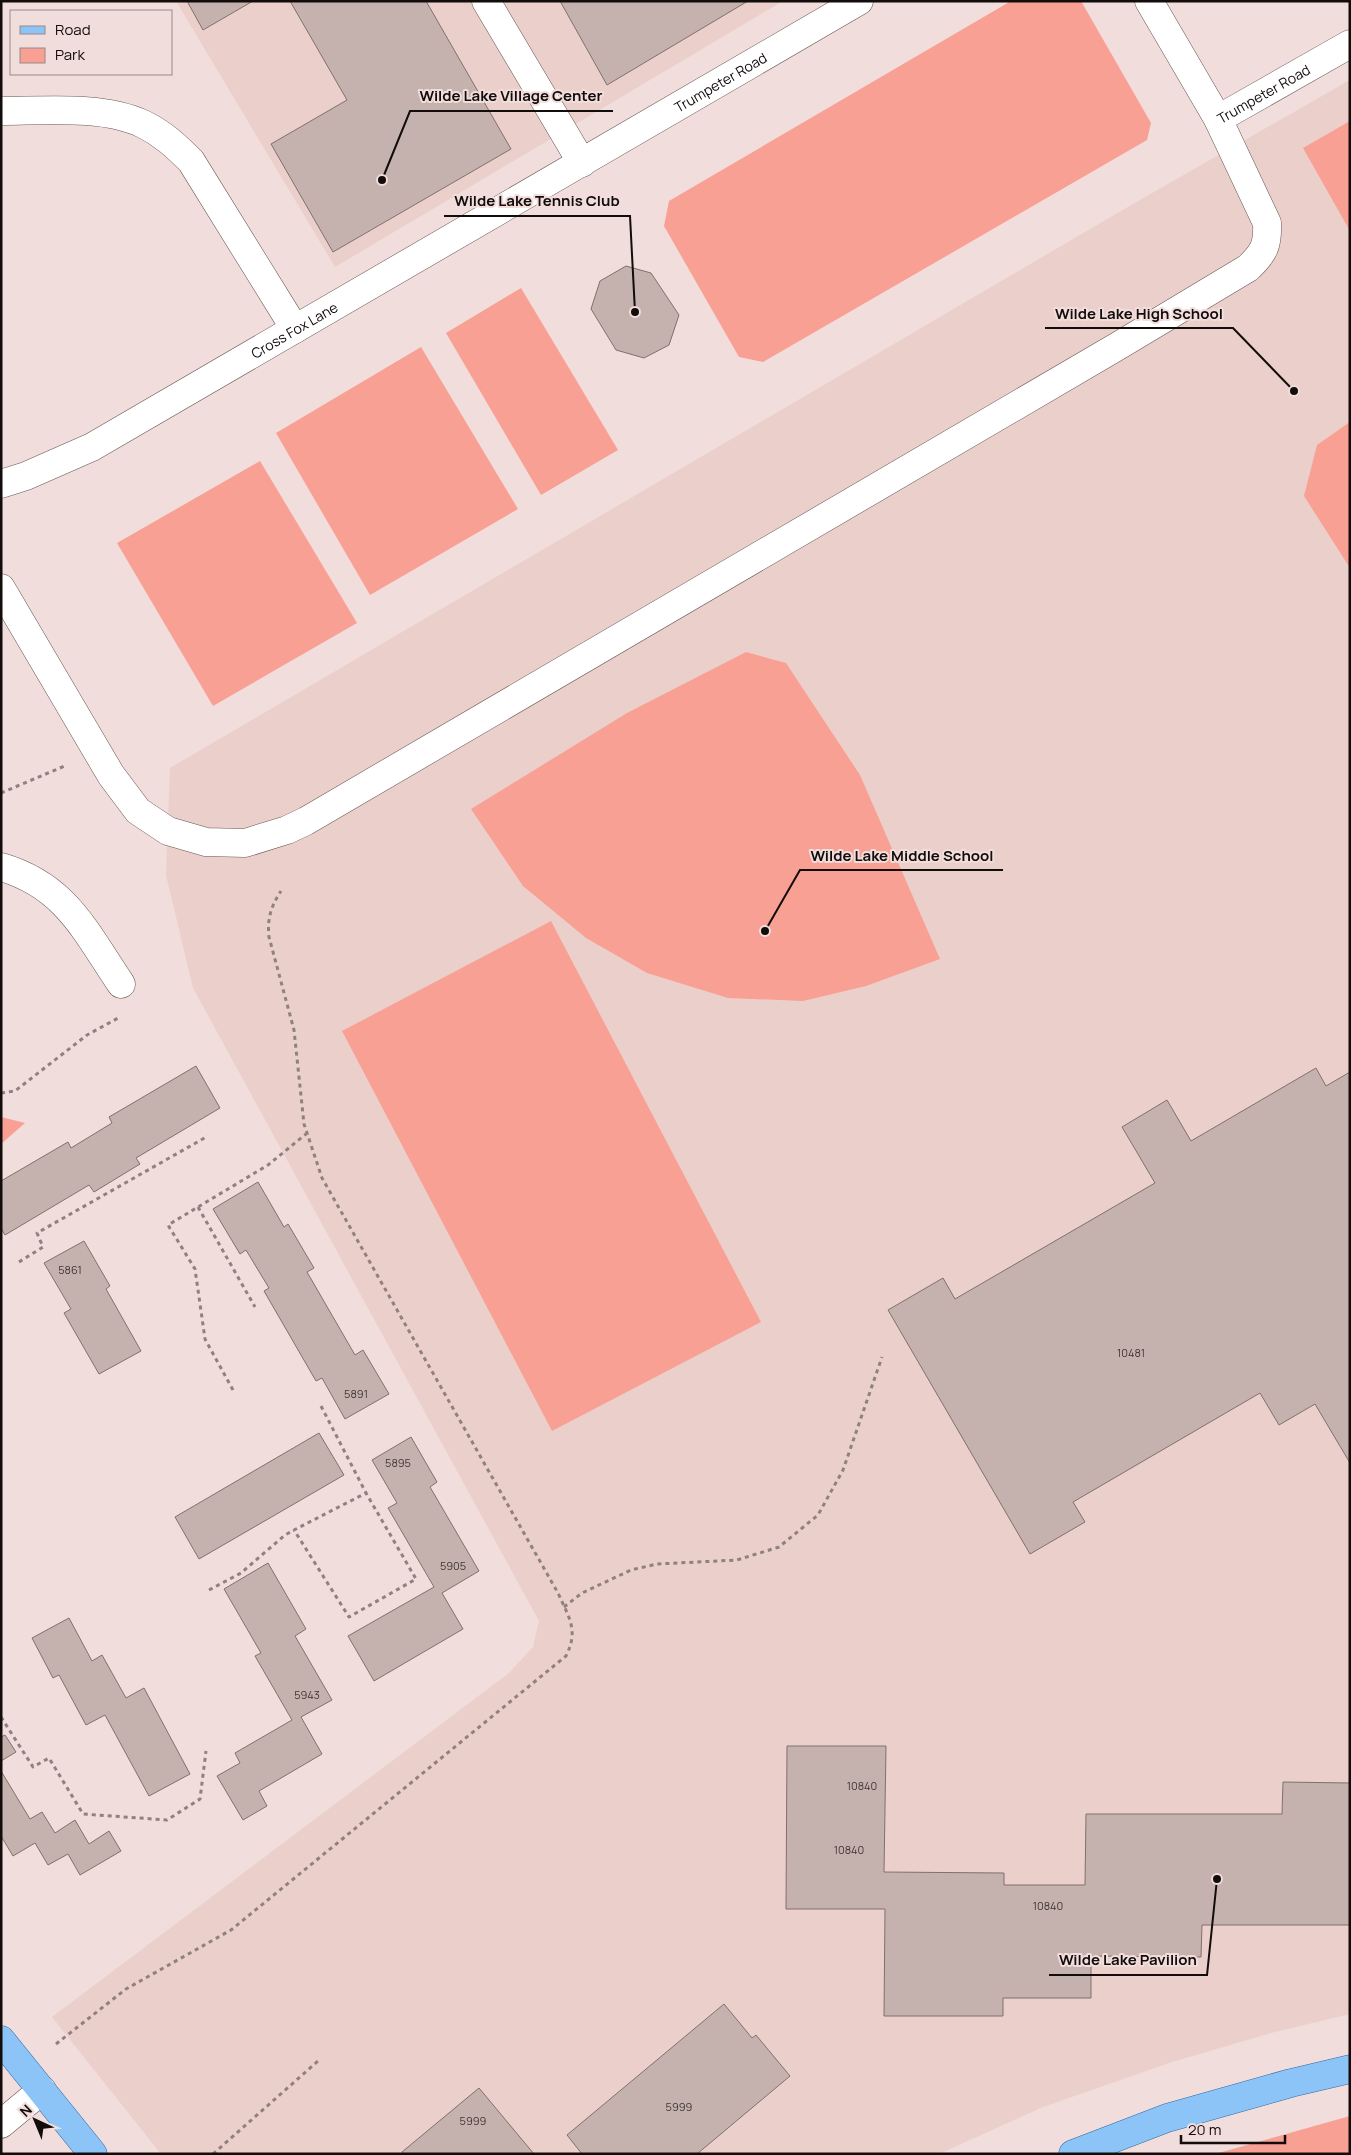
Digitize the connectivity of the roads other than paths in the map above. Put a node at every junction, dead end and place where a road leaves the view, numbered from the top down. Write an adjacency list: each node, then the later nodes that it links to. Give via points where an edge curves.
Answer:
1 (486, 1): 7 (street)
2 (859, 1): 7 (street, Trumpeter Road)
3 (1149, 1): 6 (street, Trumpeter Road)
4 (1350, 44): 6 (street, Trumpeter Road)
5 (1, 111): 8 (street, via 110,114 142,123 170,140 191,161)
6 (1218, 119): 10 (street, via 1267,223 1268,240 1260,256 1248,268 1003,415 287,830 245,843 206,842 168,830 138,811 111,775)
7 (582, 163): 8 (street, Cross Fox Lane)
8 (295, 329): 9 (street, Cross Fox Lane, via 92,447)
9 (1, 484)
10 (1, 588)
11 (1, 867): 12 (street, via 43,884 58,897 73,913)
12 (121, 984)
13 (1, 2040): 15 (main road)
14 (1350, 2069): 18 (main road, via 1167,2118)
15 (42, 2090): 16 (street); 17 (main road)
16 (1, 2124)
17 (93, 2154)
18 (1073, 2154)

